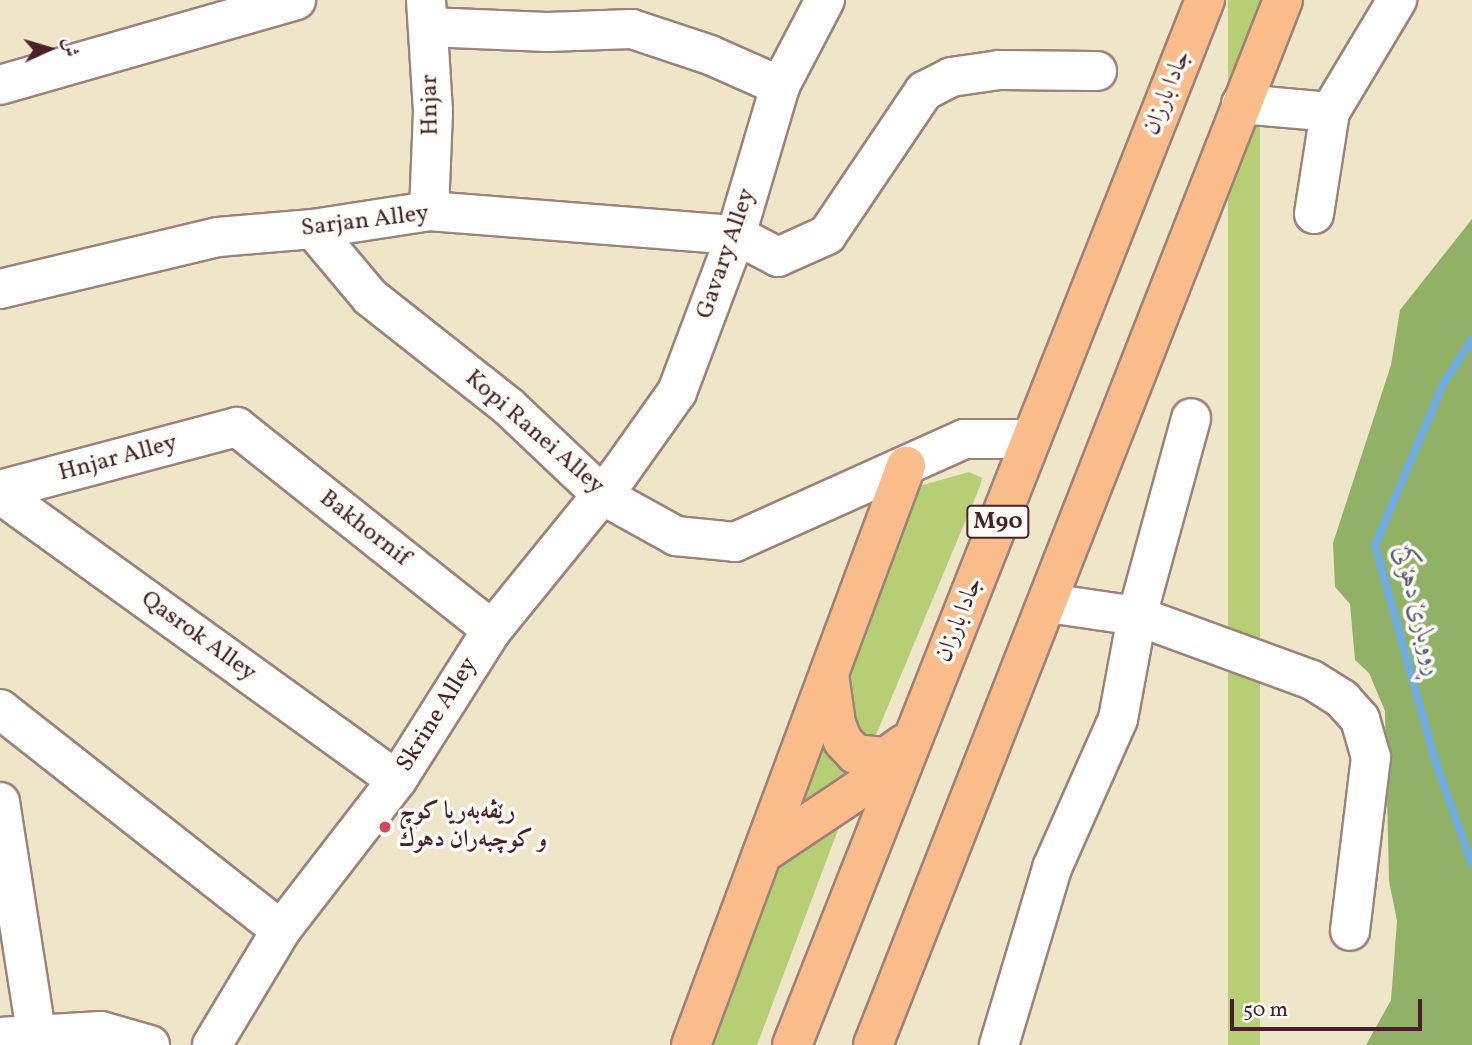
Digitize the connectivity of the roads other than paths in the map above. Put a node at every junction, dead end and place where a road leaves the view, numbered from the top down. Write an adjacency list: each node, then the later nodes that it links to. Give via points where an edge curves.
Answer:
1 (296, 0): 9 (street)
2 (825, 0): 10 (street, Gavary Alley)
3 (1206, 0): 20 (main road, جادا بارزان / M90)
4 (1283, 0): 11 (main road)
5 (1396, 0): 12 (street)
6 (427, 14): 7 (street, via 547,32); 13 (street, Hnjar, via 433,112)
7 (629, 14): 10 (street)
8 (1097, 71): 16 (street, via 1031,67 951,77 924,91 827,235 778,257)
9 (0, 85)
10 (780, 86): 16 (street, Gavary Alley)
11 (1241, 104): 12 (street); 24 (main road)
12 (1329, 112): 14 (street)
13 (429, 211): 15 (street, Sarjan Alley); 16 (street, Sarjan Alley)
14 (1314, 214)
15 (313, 229): 17 (street, Sarjan Alley, via 218,237); 23 (street, Kopi Ranei Alley, via 370,297 509,405)
16 (736, 235): 23 (street, Gavary Alley, via 677,392)
17 (0, 289)
18 (1191, 418): 25 (street)
19 (237, 427): 22 (street, Hnjar Alley); 26 (street, Bakhornif)
20 (1031, 439): 21 (street, Kopi Ranei Alley, via 964,439); 29 (main road, جادا بارزان / M90)
21 (906, 466): 23 (street, Kopi Ranei Alley, via 735,542 676,536); 27 (main road)
22 (0, 492): 30 (street, Qasrok Alley)
23 (602, 495): 26 (street, Skrine Alley)
24 (1048, 603): 25 (street); 41 (main road)
25 (1137, 616): 35 (street, via 1312,680 1342,699 1360,719 1371,757); 42 (street, via 1118,719 1052,869)
26 (492, 630): 30 (street, Skrine Alley)
27 (829, 674): 29 (main road, via 836,724 855,754 886,757); 32 (main road)
28 (0, 709): 34 (street)
29 (914, 736): 32 (main road, via 861,788); 40 (main road, جادا بارزان / M90)
30 (397, 780): 34 (street, Skrine Alley)
31 (0, 802): 33 (street)
32 (762, 854): 39 (main road)
33 (8, 904): 36 (street)
34 (281, 930): 38 (street, Skrine Alley)
35 (1350, 931)
36 (18, 1035): 37 (street, via 101,1031)
37 (150, 1045)
38 (212, 1045)
39 (691, 1045)
40 (792, 1045)
41 (873, 1045)
42 (999, 1045)

